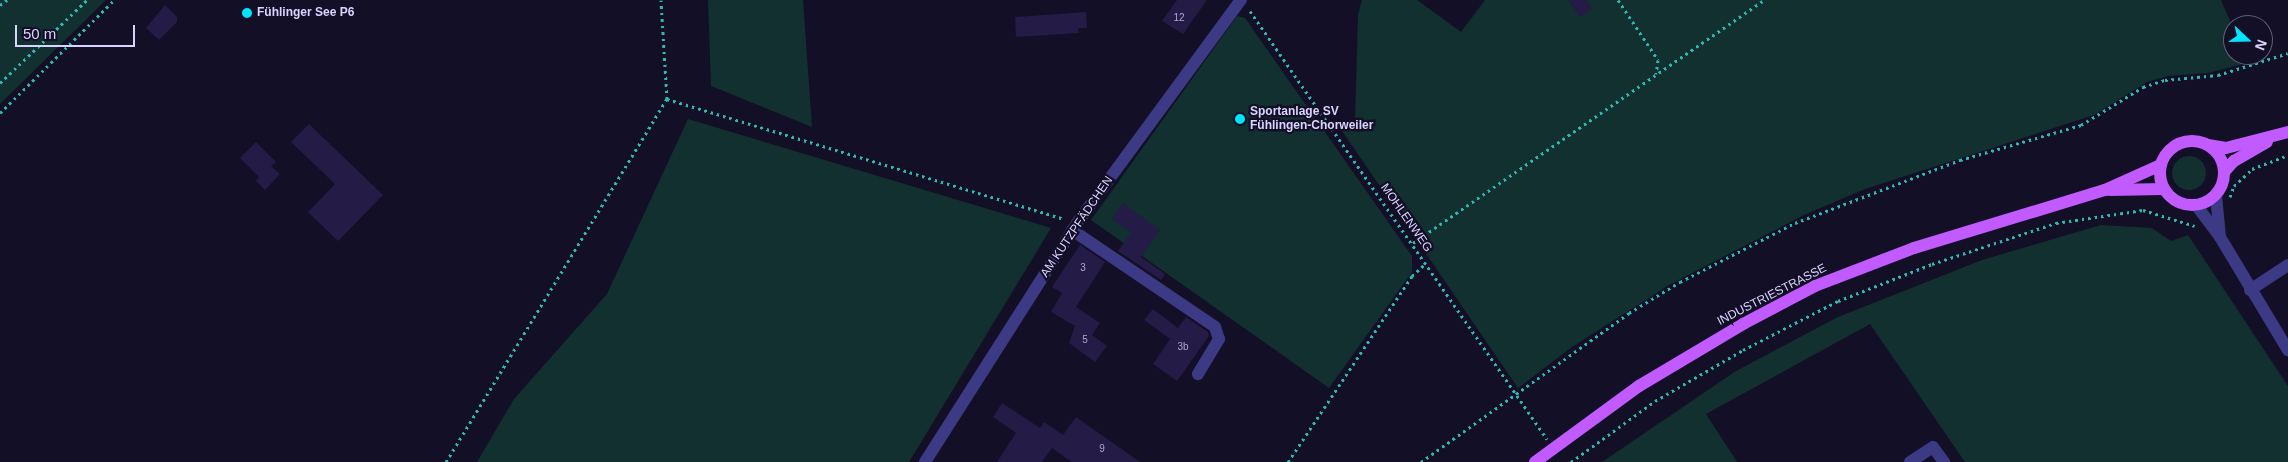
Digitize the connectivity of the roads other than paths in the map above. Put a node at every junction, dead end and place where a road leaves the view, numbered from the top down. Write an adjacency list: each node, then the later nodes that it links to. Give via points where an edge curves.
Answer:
1 (1244, 4): 11 (street, AM KUTZPFÄDCHEN)
2 (2284, 133): 3 (main road, via 2226,148); 5 (main road, via 2234,161)
3 (2207, 145): 4 (main road, via 2196,141 2174,147); 5 (main road, via 2216,151)
4 (2161, 165): 6 (main road); 7 (main road, INDUSTRIESTRASSE)
5 (2224, 172): 8 (main road)
6 (2164, 189): 7 (main road, INDUSTRIESTRASSE); 9 (main road, via 2178,202)
7 (2105, 190): 17 (main road, INDUSTRIESTRASSE, via 1923,245 1815,286 1655,376)
8 (2216, 195): 9 (main road); 10 (street)
9 (2196, 205): 10 (street)
10 (2215, 221): 13 (street, via 2220,237)
11 (1074, 226): 15 (street, via 1215,326 1219,339); 16 (street, AM KUTZPFÄDCHEN)
12 (2288, 265): 13 (street)
13 (2250, 290): 14 (street)
14 (2288, 350)
15 (1198, 374)
16 (928, 461)
17 (1535, 462)
18 (1910, 462): 19 (street, via 1933,446)
19 (1944, 462)

